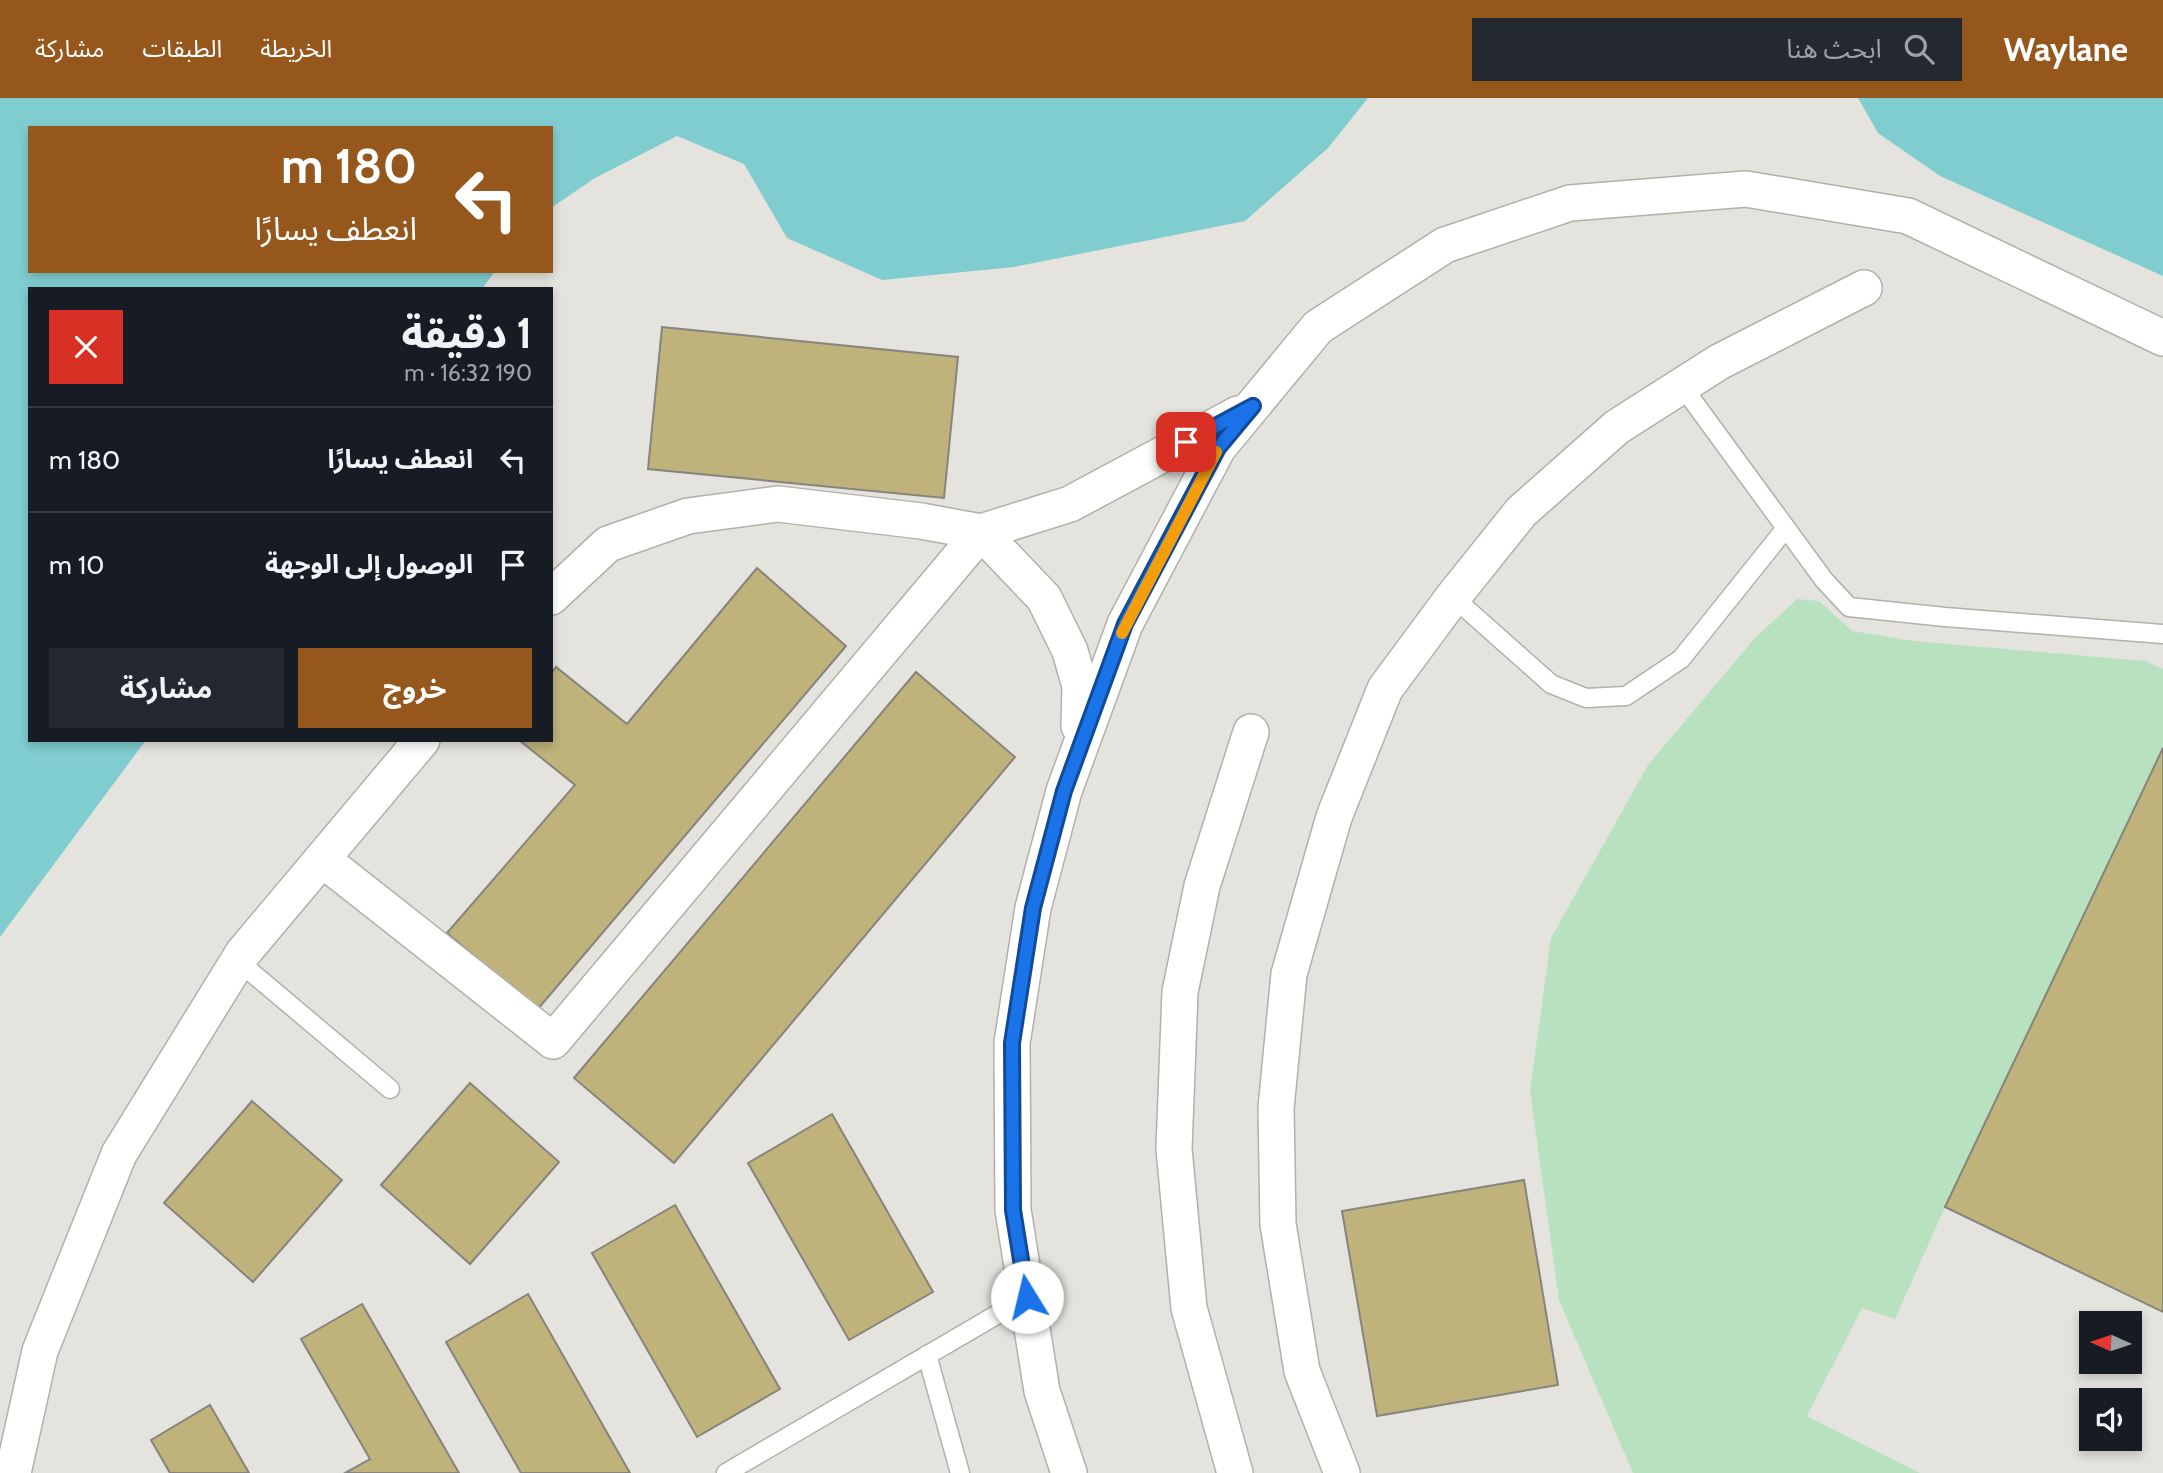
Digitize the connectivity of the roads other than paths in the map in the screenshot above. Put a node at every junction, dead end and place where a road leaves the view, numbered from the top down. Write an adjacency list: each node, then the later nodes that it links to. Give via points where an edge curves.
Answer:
1 (1864, 288): 3 (street, via 1719,362)
2 (2163, 338): 4 (street, via 1908,216 1746,189 1570,204 1445,245 1318,327)
3 (1682, 386): 5 (lane); 8 (street, via 1617,427 1521,512)
4 (1253, 406): 6 (street, via 1070,505); 12 (street, via 1218,448 1125,624)
5 (1786, 528): 8 (lane, via 1681,659 1626,696 1586,698 1551,684); 9 (lane, via 1849,607)
6 (981, 532): 7 (street, via 778,504 688,516 608,544); 12 (street, via 1044,597 1070,651 1080,686); 13 (street, via 553,1041)
7 (553, 595)
8 (1453, 597): 23 (street, via 1385,689 1334,817 1289,974 1276,1108 1278,1224 1302,1371)
9 (2163, 634)
10 (1251, 732): 22 (street, via 1202,886 1180,992 1174,1149 1189,1308)
11 (420, 742): 13 (street)
12 (1078, 753): 16 (street, via 1033,908 1012,1043 1013,1210)
13 (322, 859): 14 (street)
14 (238, 961): 15 (lane); 18 (street, via 119,1154 40,1351)
15 (390, 1089)
16 (1027, 1297): 17 (lane); 21 (street, via 1042,1391)
17 (927, 1355): 19 (lane); 20 (lane)
18 (13, 1473)
19 (726, 1473)
20 (960, 1473)
21 (1069, 1473)
22 (1235, 1473)
23 (1342, 1473)

